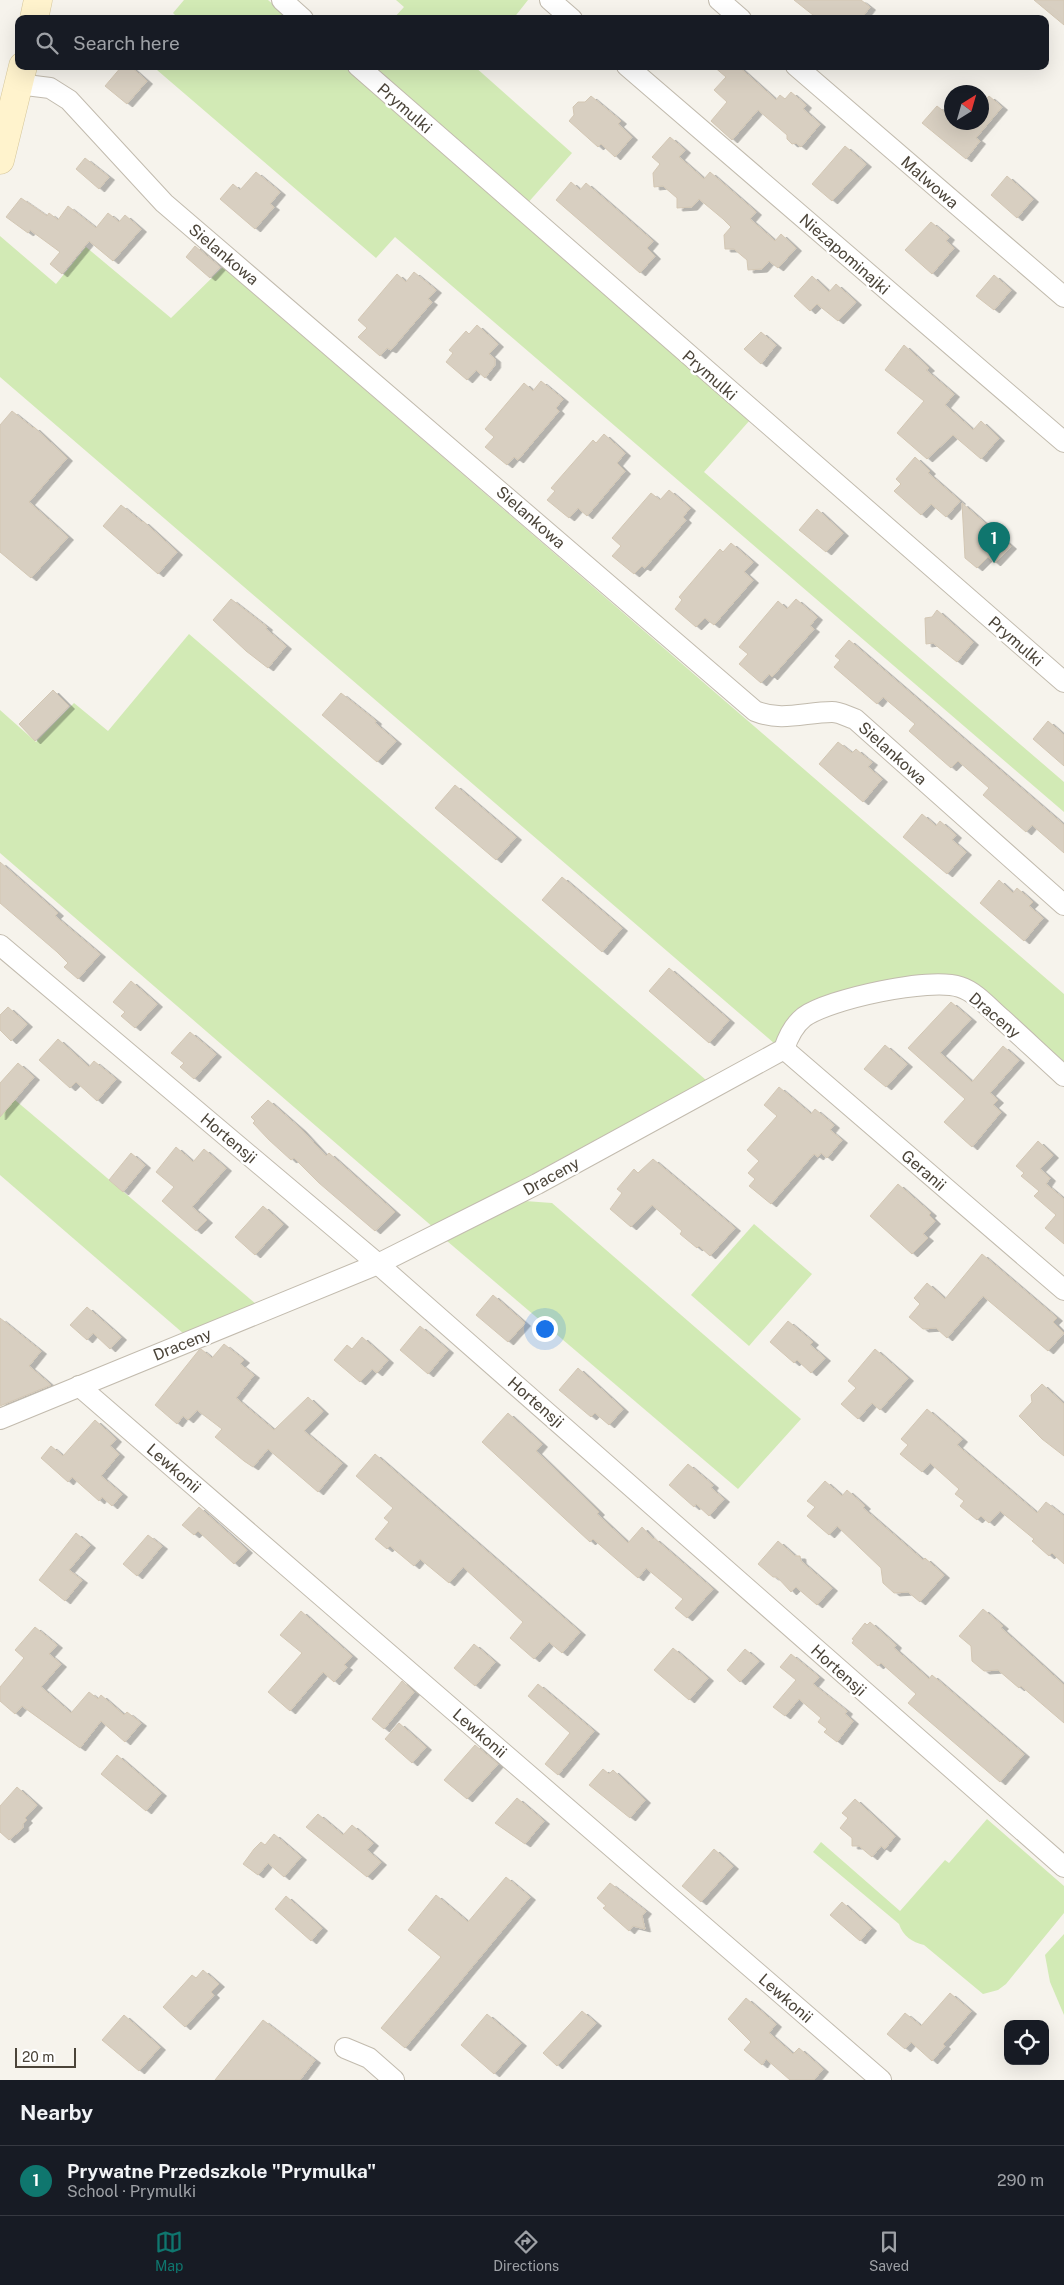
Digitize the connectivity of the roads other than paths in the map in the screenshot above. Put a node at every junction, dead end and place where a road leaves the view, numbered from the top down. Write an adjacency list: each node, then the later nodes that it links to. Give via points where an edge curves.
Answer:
1 (38, 0): 5 (street)
2 (282, 0): 6 (street)
3 (550, 0): 7 (street)
4 (719, 0): 8 (street)
5 (35, 15)
6 (299, 15)
7 (567, 15)
8 (736, 15)
9 (363, 70): 16 (street, Prymulki)
10 (632, 70): 15 (street, Niezapominajki)
11 (801, 70): 14 (street, Malwowa)
12 (21, 75): 13 (street); 17 (street, Sielankowa, via 69,100 164,202 755,711 779,717 834,712 855,719)
13 (0, 160)
14 (1064, 297)
15 (1064, 442)
16 (1064, 682)
17 (1064, 904)
18 (0, 945): 21 (street, Hortensji)
19 (784, 1049): 20 (street, Draceny, via 798,1024 819,1009 891,990 932,984 960,987 978,998); 21 (street, Draceny, via 537,1184); 22 (street, Geranii)
20 (1064, 1076)
21 (378, 1264): 23 (street, Draceny); 25 (street, Hortensji)
22 (1064, 1290)
23 (79, 1386): 24 (street, Draceny); 28 (street, Lewkonii)
24 (0, 1419)
25 (1064, 1867)
26 (345, 2048): 27 (street, via 368,2058)
27 (394, 2080)
28 (881, 2080)

